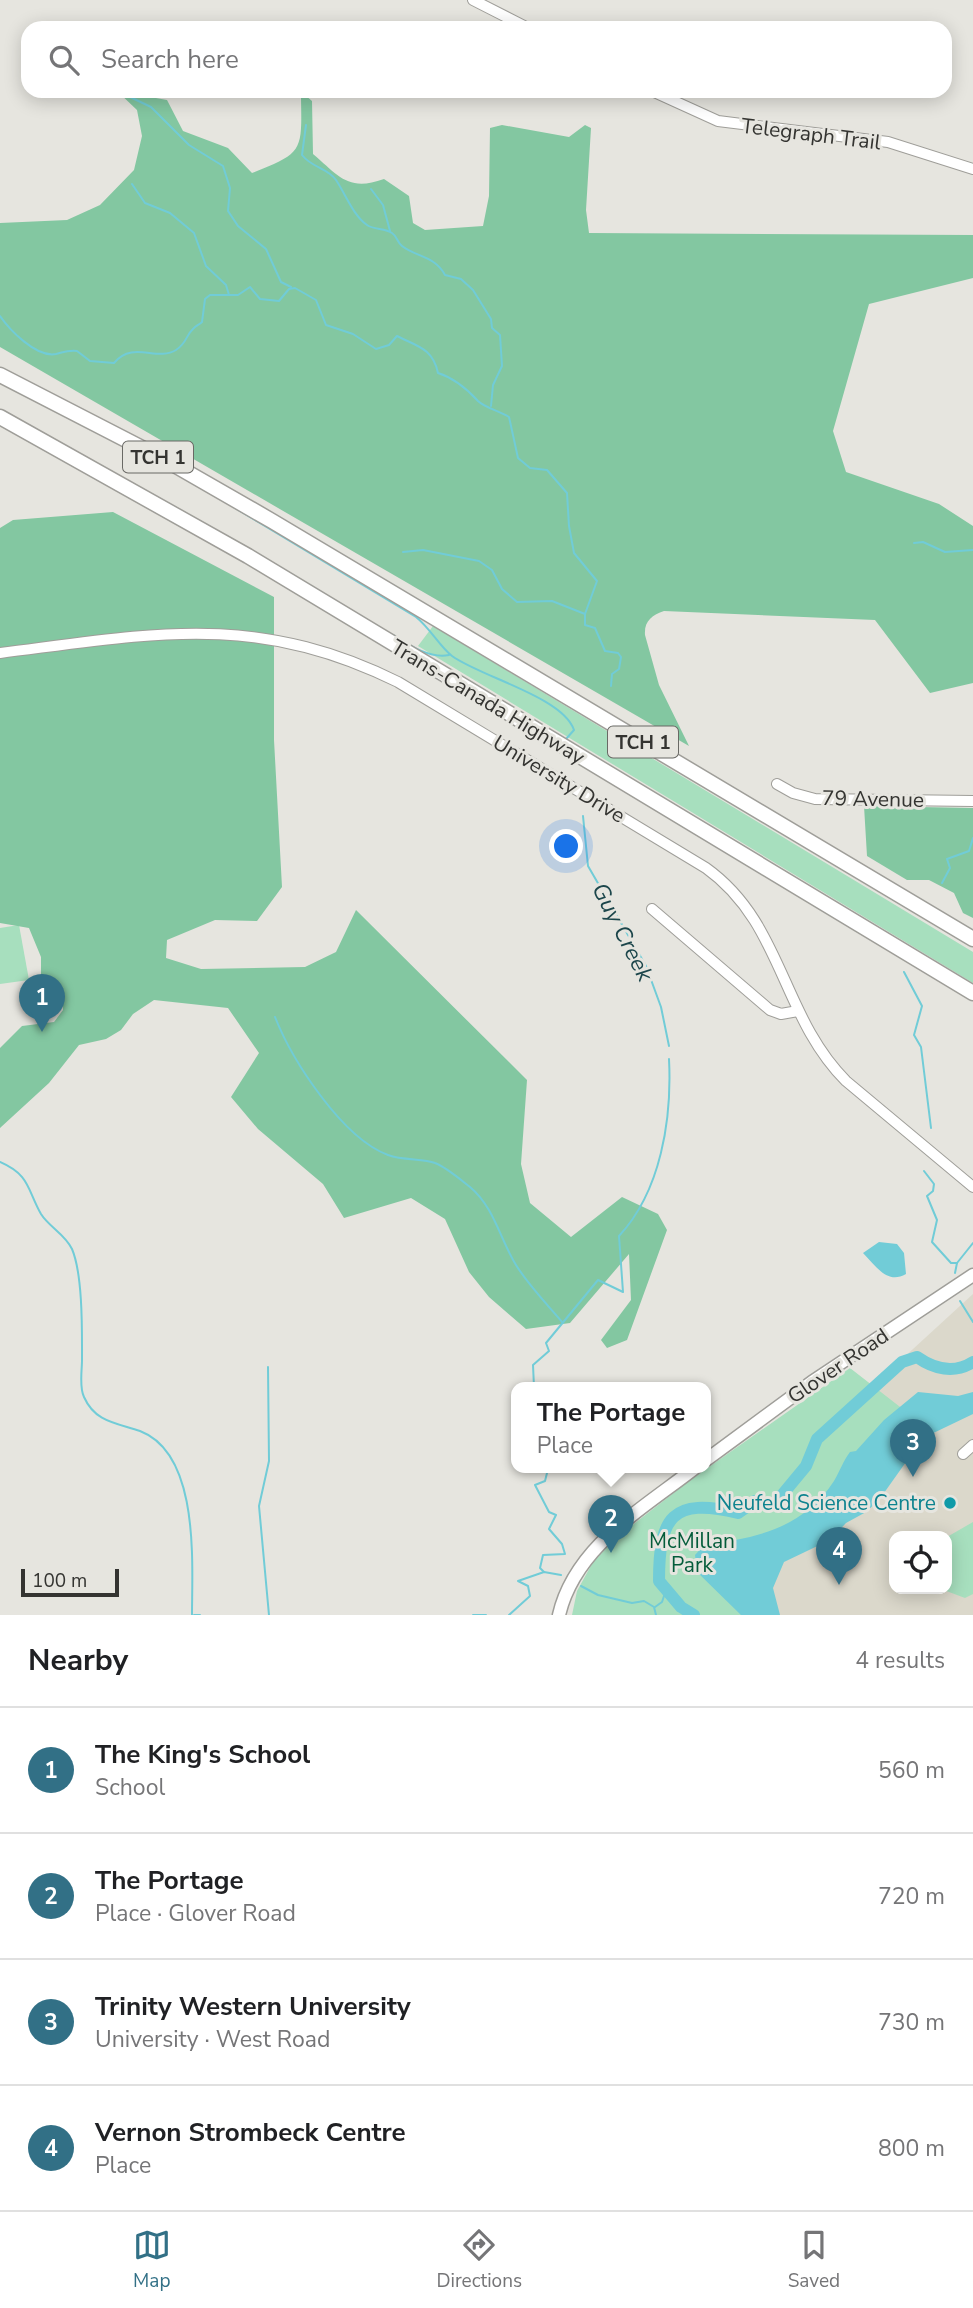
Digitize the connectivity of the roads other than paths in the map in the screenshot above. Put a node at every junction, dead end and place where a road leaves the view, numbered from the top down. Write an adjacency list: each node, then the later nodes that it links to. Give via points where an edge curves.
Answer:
1 (474, 0): 2 (street)
2 (514, 21)
3 (667, 98): 4 (street, Telegraph Trail, via 718,121 888,142)
4 (973, 169)
5 (0, 375): 11 (highway, TCH 1, via 272,521)
6 (0, 417): 12 (highway, Trans-Canada Highway / TCH 1, via 248,556)
7 (0, 653): 13 (street, University Drive, via 149,634 213,632 300,645 372,670 719,878 756,918)
8 (777, 784): 9 (street, 79 Avenue, via 815,799)
9 (973, 801)
10 (652, 909): 13 (street, via 770,1010 781,1014)
11 (973, 939)
12 (973, 993)
13 (798, 1011): 14 (street, University Drive, via 837,1072)
14 (973, 1187)
15 (973, 1275): 18 (main road, Glover Road)
16 (973, 1445): 17 (street)
17 (963, 1454)
18 (711, 1456)
19 (688, 1473): 20 (main road, via 593,1552 573,1577)
20 (559, 1615)

